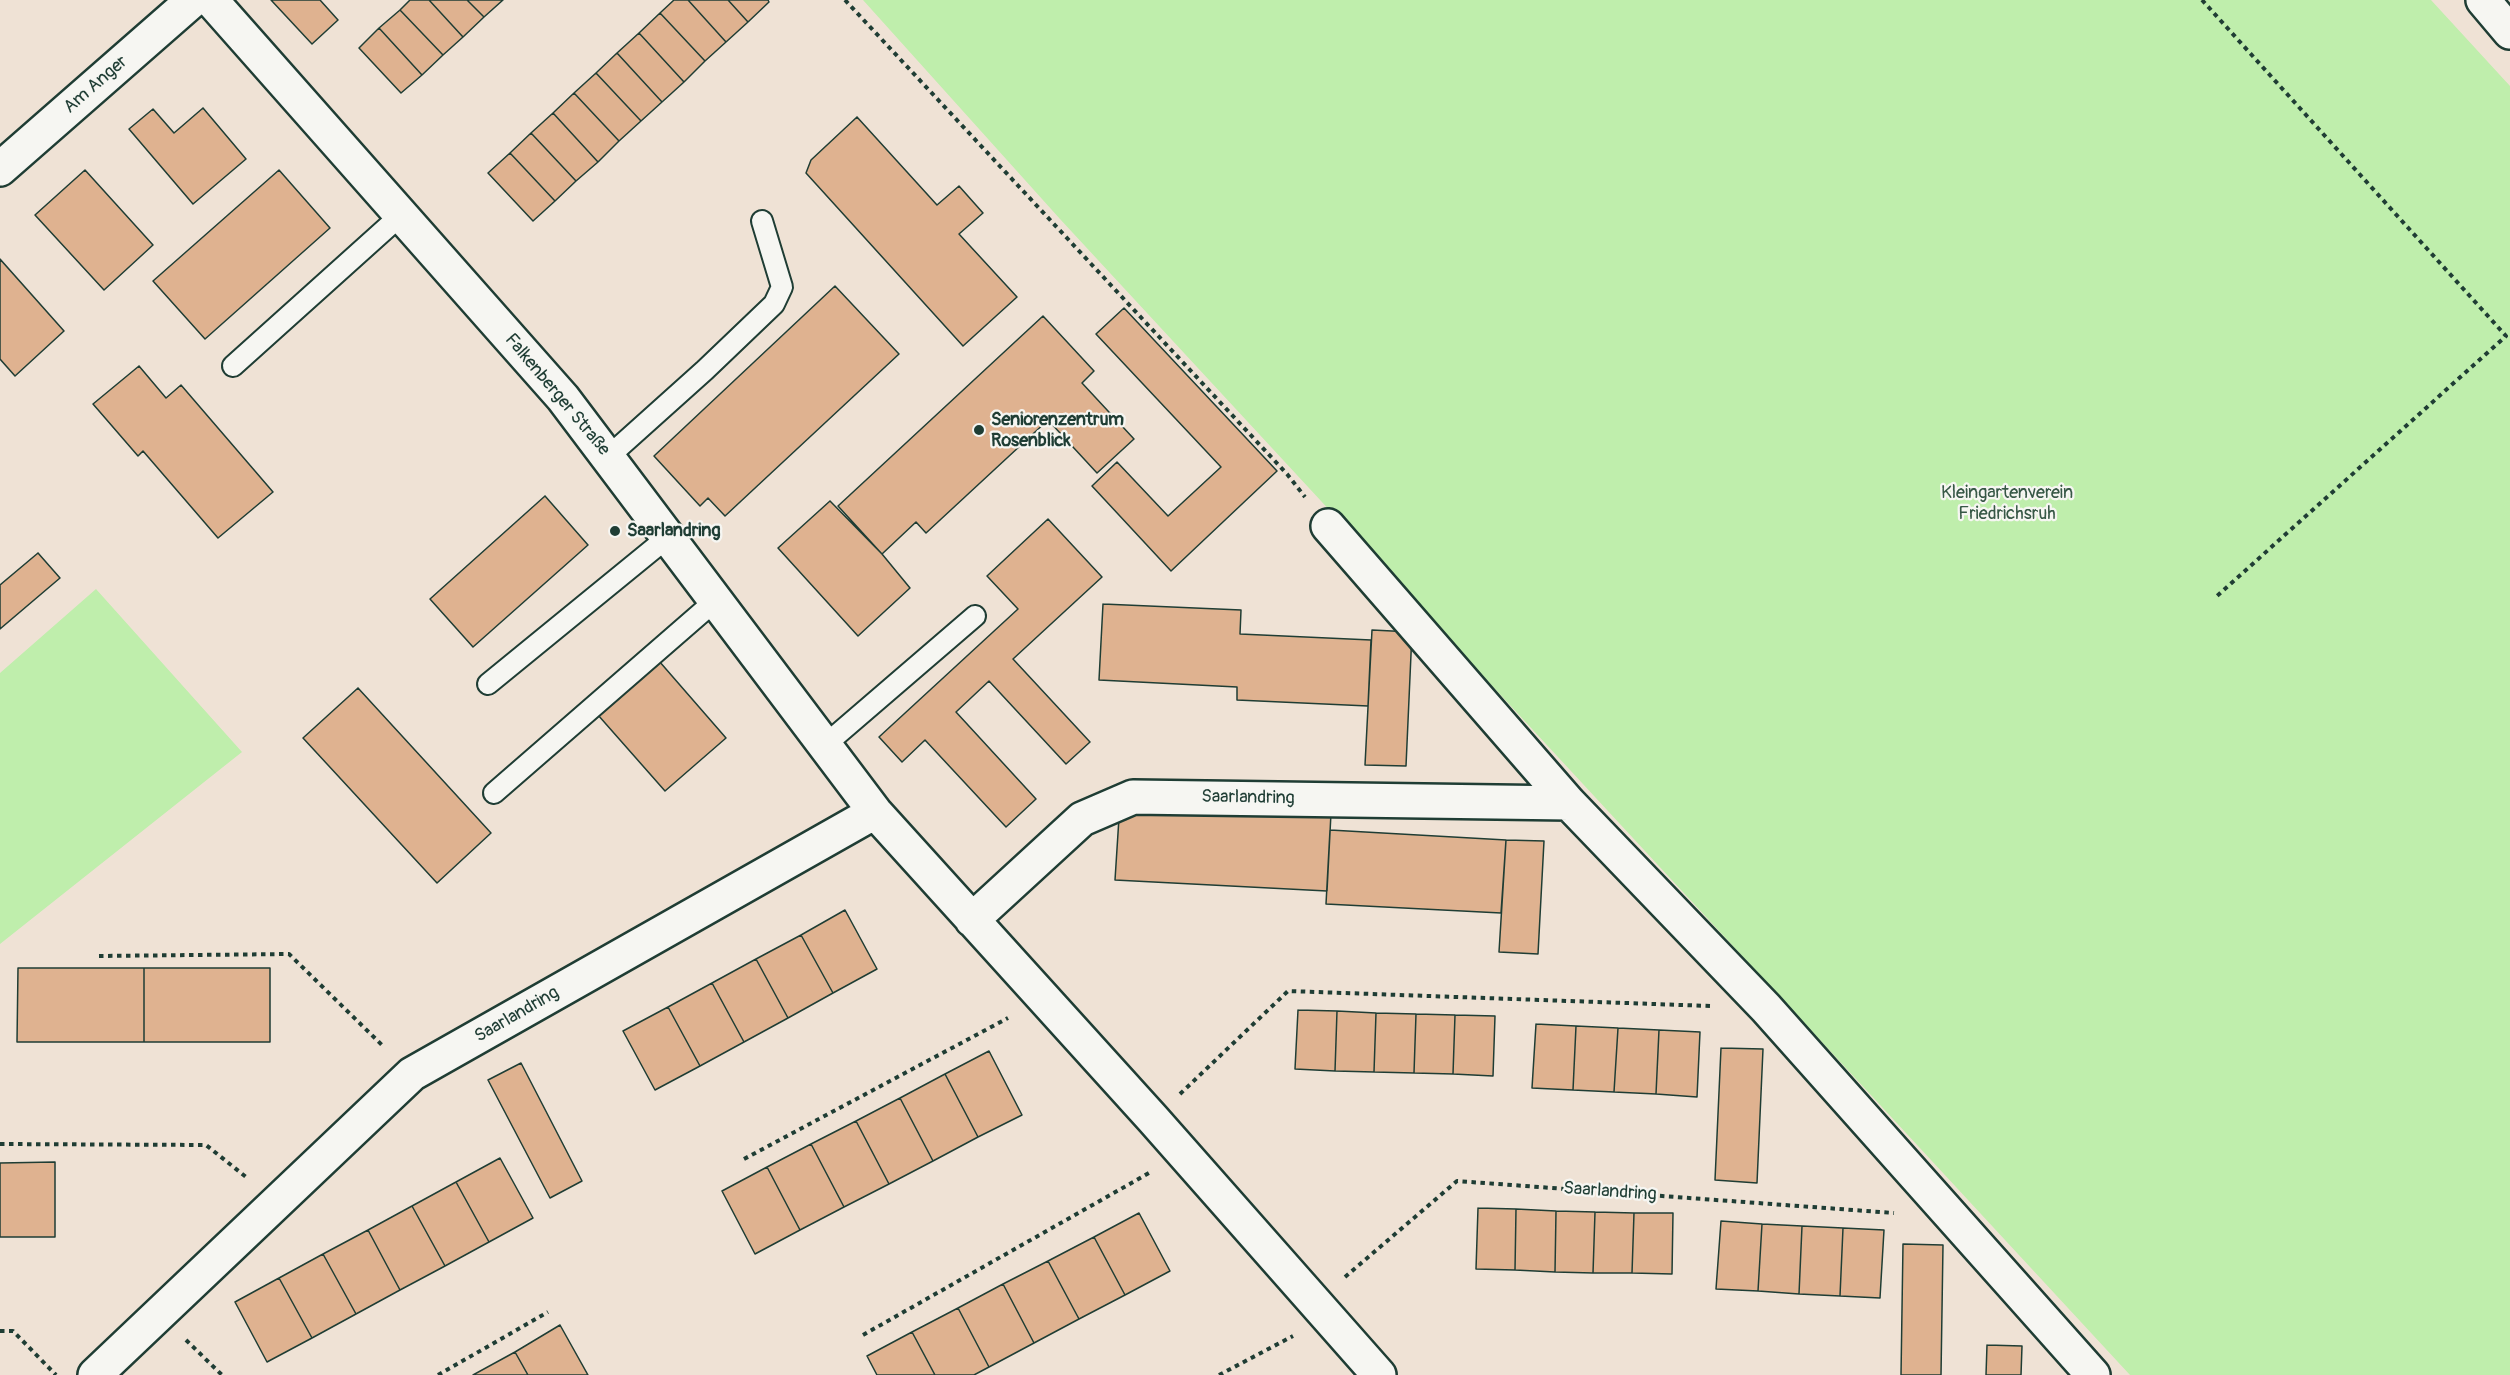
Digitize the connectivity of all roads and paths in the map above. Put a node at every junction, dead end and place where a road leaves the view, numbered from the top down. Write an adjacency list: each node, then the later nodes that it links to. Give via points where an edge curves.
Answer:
1 (193, 0): 7 (street, Am Anger)
2 (211, 0): 8 (street, Falkenberger Straße)
3 (845, 0): 12 (path, via 1287,474)
4 (2202, 0): 14 (path, via 2506,336)
5 (2483, 0): 6 (street)
6 (2510, 32)
7 (0, 169)
8 (401, 215): 10 (lane); 11 (street, Falkenberger Straße, via 563,398)
9 (762, 221): 11 (lane, via 782,287 774,304)
10 (233, 366)
11 (608, 457): 13 (street, Falkenberger Straße)
12 (1328, 526): 20 (street)
13 (668, 537): 15 (street, Falkenberger Straße); 17 (lane)
14 (2217, 596)
15 (716, 600): 18 (street, Falkenberger Straße); 19 (lane)
16 (975, 616): 18 (lane)
17 (488, 684)
18 (825, 745): 21 (street, Falkenberger Straße)
19 (494, 793)
20 (1569, 803): 22 (street, Saarlandring, via 1133,797 1082,819); 25 (street)
21 (875, 812): 22 (street); 26 (street, Saarlandring)
22 (972, 920): 24 (street)
23 (99, 956): 26 (path, via 289,954)
24 (1044, 999): 27 (street); 30 (path)
25 (1766, 1008): 27 (path, via 1288,991); 32 (street)
26 (412, 1074): 31 (street, Saarlandring)
27 (1153, 1119): 29 (street)
28 (0, 1144): 31 (path, via 206,1145)
29 (1184, 1153): 33 (street); 37 (path)
30 (744, 1159)
31 (277, 1203): 35 (street, Saarlandring)
32 (1951, 1217): 33 (path, Saarlandring, via 1457,1180); 44 (street)
33 (1321, 1310): 42 (path, Saarlandring); 43 (street)
34 (548, 1312): 41 (path)
35 (160, 1314): 39 (street, Saarlandring); 40 (path)
36 (0, 1331): 38 (path, via 13,1331)
37 (863, 1335)
38 (57, 1375)
39 (95, 1375)
40 (222, 1375)
41 (438, 1375)
42 (1219, 1375)
43 (1379, 1375)
44 (2093, 1375)

